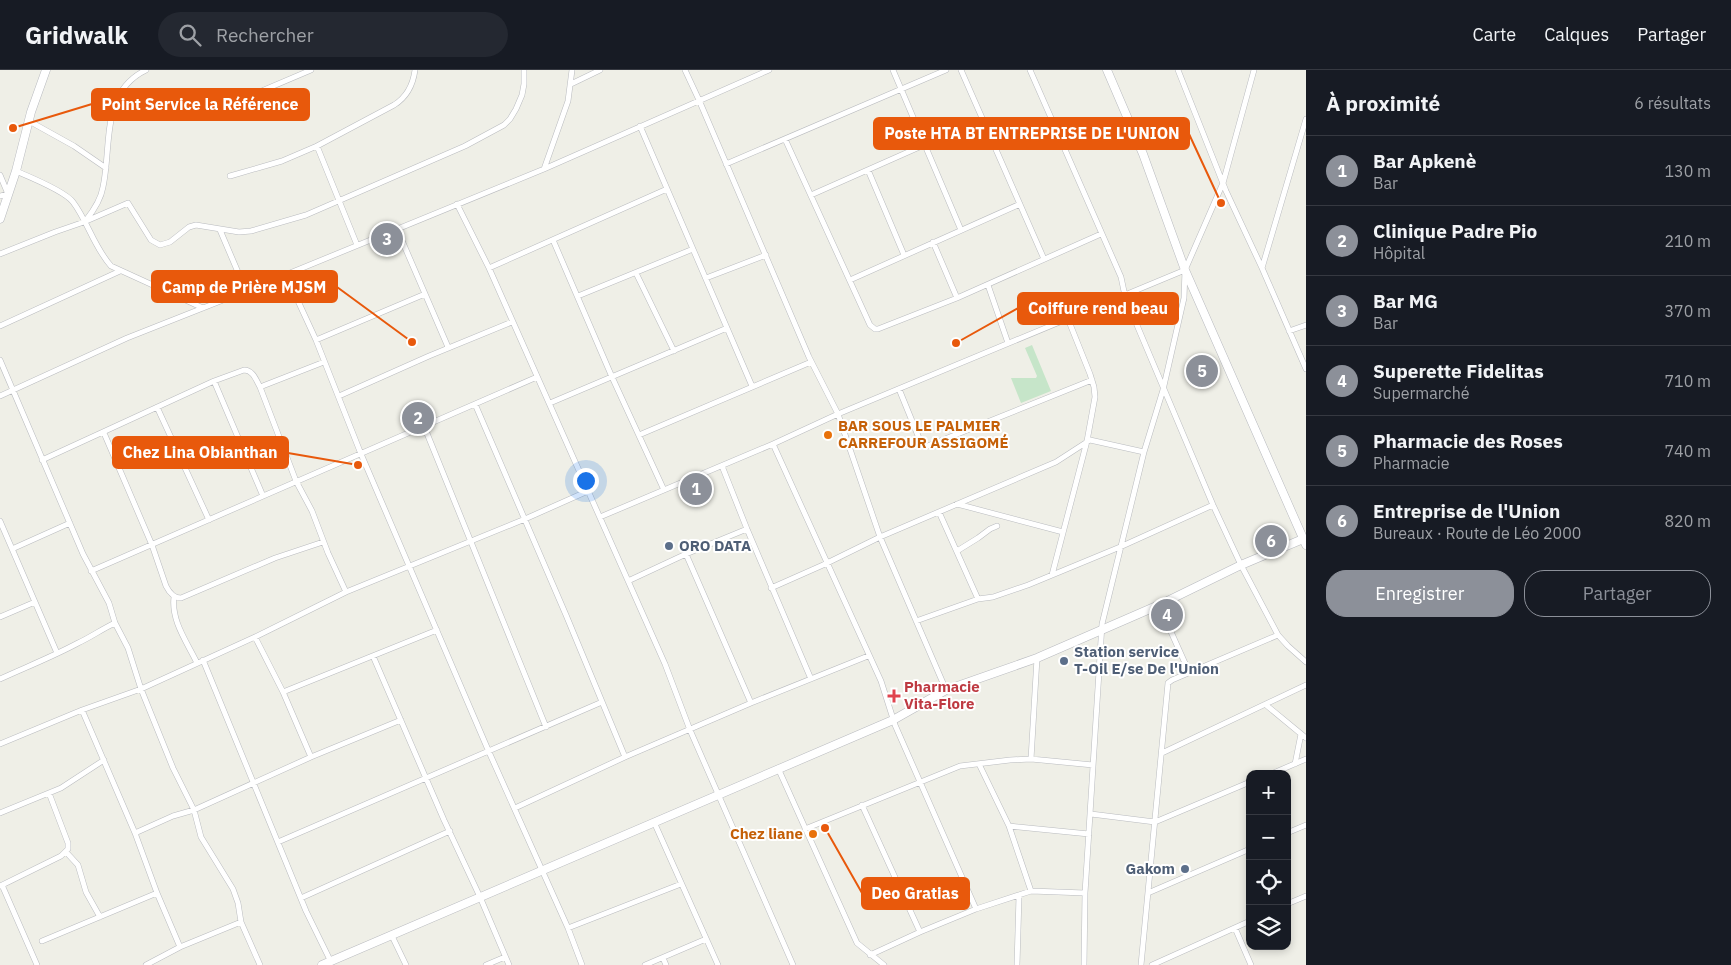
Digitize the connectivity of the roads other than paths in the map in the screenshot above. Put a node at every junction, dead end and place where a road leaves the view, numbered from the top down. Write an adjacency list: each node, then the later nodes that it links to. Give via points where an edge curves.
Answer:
1 (46, 70): 25 (street)
2 (146, 70): 31 (street, via 129,80 117,101 110,126)
3 (311, 70): 18 (street)
4 (415, 70): 29 (street, via 410,88 400,101)
5 (524, 70): 41 (street, via 522,95 504,126 431,162)
6 (572, 70): 20 (street)
7 (600, 70): 20 (street)
8 (685, 70): 23 (street)
9 (769, 70): 23 (street)
10 (893, 70): 21 (street)
11 (946, 70): 21 (street)
12 (961, 70): 43 (street)
13 (1030, 70): 49 (street)
14 (1106, 70): 60 (street, via 1143,154)
15 (1178, 70): 19 (street)
16 (1183, 70): 19 (street)
17 (1254, 70): 37 (street)
18 (302, 72): 22 (street)
19 (1181, 76): 37 (street)
20 (571, 84): 32 (street, via 565,113)
21 (901, 89): 27 (street); 28 (street)
22 (252, 95)
23 (699, 100): 26 (street); 30 (street)
24 (1306, 119): 59 (street)
25 (29, 122): 31 (street); 33 (street)
26 (640, 126): 32 (street); 38 (street)
27 (785, 139): 30 (street); 40 (street)
28 (924, 145): 34 (street); 48 (street)
29 (317, 146): 36 (street, via 282,161); 41 (street)
30 (726, 164): 56 (street)
31 (106, 168): 45 (street, via 99,200)
32 (544, 169): 42 (street)
33 (16, 170): 39 (street); 45 (street, via 67,197)
34 (868, 170): 40 (street); 55 (street)
35 (0, 175): 39 (street)
36 (230, 176)
37 (1223, 183): 59 (street); 60 (street)
38 (667, 188): 50 (street); 53 (street)
39 (4, 195): 44 (street)
40 (811, 195): 65 (street)
41 (338, 200): 47 (street, via 306,215 251,231); 52 (street)
42 (458, 204): 46 (street); 58 (street)
43 (1020, 204): 48 (street); 57 (street)
44 (0, 219)
45 (84, 222): 47 (street, via 128,203 151,240 160,245 196,225); 54 (street); 61 (street, via 102,256)
46 (397, 229): 52 (street); 68 (street)
47 (220, 230): 67 (street)
48 (961, 230): 51 (street)
49 (1102, 234): 57 (street); 70 (street, via 1121,277)
50 (553, 240): 58 (street); 69 (street)
51 (933, 242): 55 (street); 71 (street)
52 (357, 245): 63 (street)
53 (693, 249): 62 (street); 64 (street)
54 (0, 254)
55 (904, 254): 65 (street)
56 (766, 255): 64 (street); 85 (street)
57 (1044, 259): 66 (street)
58 (489, 268): 74 (street)
59 (1262, 268): 78 (street)
60 (1185, 270): 70 (street); 95 (street, via 1184,298); 127 (street)
61 (120, 271): 72 (street); 76 (street)
62 (636, 273): 69 (street); 82 (street)
63 (286, 275): 67 (street); 79 (street)
64 (706, 278): 77 (street)
65 (850, 280): 71 (street, via 870,325 875,329)
66 (988, 284): 71 (street); 80 (street)
67 (246, 291): 72 (street)
68 (425, 294): 79 (street); 81 (street)
69 (578, 296): 88 (street)
70 (1125, 296): 73 (street); 95 (street)
71 (957, 298)
72 (204, 308): 93 (street, via 100,349)
73 (1068, 320): 80 (street); 89 (street)
74 (512, 322): 81 (street); 87 (street)
75 (1306, 325): 78 (street)
76 (0, 326)
77 (727, 328): 82 (street); 91 (street)
78 (1290, 331): 86 (street)
79 (316, 340): 84 (street)
80 (1008, 344): 94 (street)
81 (448, 347): 97 (street)
82 (674, 351): 88 (street)
83 (0, 360): 93 (street)
84 (324, 362): 92 (street); 97 (street)
85 (811, 362): 91 (street); 101 (street)
86 (1306, 369)
87 (536, 377): 98 (street); 99 (street)
88 (612, 377): 98 (street); 104 (street)
89 (1092, 380): 94 (street, via 925,447 920,443); 105 (street, via 1095,397)
90 (214, 381): 92 (street, via 247,370); 100 (street); 114 (street)
91 (752, 386): 104 (street)
92 (260, 388): 111 (street)
93 (13, 390): 96 (street); 109 (street)
94 (899, 390): 101 (street)
95 (1163, 390): 107 (street); 116 (street)
96 (0, 396)
97 (338, 396): 108 (street)
98 (550, 403): 113 (street)
99 (475, 404): 102 (street); 119 (street)
100 (157, 407): 103 (street); 120 (street)
101 (838, 414): 106 (street); 126 (street)
102 (424, 426): 108 (street); 128 (street)
103 (104, 433): 109 (street); 130 (street)
104 (639, 435): 112 (street)
105 (1087, 441): 107 (street); 115 (street, via 1056,462); 125 (street)
106 (773, 444): 110 (street); 135 (street)
107 (1144, 452): 131 (street)
108 (361, 454): 111 (street); 137 (street)
109 (42, 460): 122 (street)
110 (722, 466): 112 (street); 124 (street)
111 (296, 481): 114 (street); 129 (street)
112 (664, 490): 118 (street)
113 (588, 491): 118 (street); 119 (street)
114 (263, 496): 120 (street)
115 (956, 504): 117 (street); 125 (street)
116 (1212, 504): 131 (street); 136 (street)
117 (939, 512): 126 (street); 133 (street)
118 (600, 517): 140 (street)
119 (525, 519): 128 (street); 167 (street)
120 (209, 520): 130 (street)
121 (0, 521): 132 (street)
122 (70, 523): 132 (street); 138 (street)
123 (997, 526): 133 (street)
124 (747, 529): 134 (street); 141 (street)
125 (1063, 532): 139 (street)
126 (880, 537): 135 (street); 148 (street)
127 (1304, 539): 136 (street)
128 (470, 541): 137 (street); 173 (street)
129 (323, 542): 142 (street); 143 (street, via 275,558 180,598)
130 (152, 545): 138 (street); 143 (street, via 166,586)
131 (1120, 547): 139 (street); 151 (street)
132 (12, 549): 145 (street)
133 (957, 550): 144 (street)
134 (686, 554): 140 (street); 168 (street)
135 (828, 562): 141 (street); 156 (street)
136 (1241, 565): 146 (street); 152 (street)
137 (410, 567): 142 (street); 150 (street)
138 (91, 571): 149 (street, via 107,599)
139 (1052, 575): 144 (street, via 993,597)
140 (628, 581): 174 (street)
141 (771, 588): 162 (street)
142 (346, 592): 153 (street)
143 (174, 597): 158 (street, via 175,619)
144 (978, 598): 148 (street)
145 (35, 602): 147 (street); 154 (street)
146 (1159, 605): 151 (street); 160 (street)
147 (0, 617)
148 (916, 621): 165 (street)
149 (115, 623): 154 (street); 164 (street, via 128,648)
150 (437, 630): 155 (street); 178 (street)
151 (1102, 630): 157 (street); 187 (street)
152 (1278, 634): 159 (street); 160 (street)
153 (254, 637): 158 (street); 166 (street)
154 (58, 654): 161 (street)
155 (373, 656): 166 (street); 171 (street)
156 (868, 656): 162 (street); 172 (street, via 886,695)
157 (1037, 658): 165 (street); 182 (street)
158 (200, 662): 164 (street); 192 (street)
159 (1306, 662)
160 (1188, 672): 179 (street, via 1168,683)
161 (0, 679)
162 (811, 679): 168 (street)
163 (1306, 685): 169 (street)
164 (141, 689): 170 (street); 198 (street)
165 (946, 690): 172 (street)
166 (283, 692): 180 (street)
167 (602, 702): 173 (street); 181 (street)
168 (751, 703): 174 (street)
169 (1266, 705): 175 (street); 179 (street)
170 (82, 710): 177 (street); 184 (street)
171 (401, 720): 180 (street); 190 (street)
172 (893, 720): 188 (street); 191 (street)
173 (546, 727): 178 (street)
174 (690, 730): 181 (street); 195 (street)
175 (1301, 734): 176 (street); 186 (street)
176 (1306, 738)
177 (0, 744)
178 (489, 752): 190 (street); 197 (street)
179 (1162, 753): 202 (street)
180 (311, 757): 192 (street)
181 (626, 757): 197 (street)
182 (1031, 759): 185 (street); 187 (street)
183 (1306, 759): 186 (street)
184 (104, 760): 194 (street); 208 (street)
185 (979, 764): 191 (street, via 960,766); 204 (street)
186 (1295, 764): 189 (street)
187 (1093, 765): 200 (street)
188 (778, 768): 195 (street); 205 (street)
189 (1280, 770)
190 (426, 779): 206 (street); 210 (street)
191 (921, 782): 196 (street); 225 (street)
192 (254, 783): 198 (street); 210 (street)
193 (1246, 784): 202 (street)
194 (49, 793): 199 (street); 212 (street, via 69,846)
195 (718, 795): 201 (street); 252 (street)
196 (862, 805): 205 (street); 231 (street)
197 (515, 808): 213 (street)
198 (194, 810): 208 (street); 227 (street, via 204,842 233,889)
199 (0, 813)
200 (1091, 814): 202 (street); 209 (street)
201 (654, 822): 213 (street); 214 (street)
202 (1155, 822): 219 (street)
203 (1306, 825): 207 (street)
204 (1009, 826): 209 (street); 216 (street)
205 (805, 829): 236 (street, via 857,943)
206 (450, 831): 222 (street); 223 (street)
207 (1291, 831)
208 (136, 833): 217 (street)
209 (1088, 834): 218 (street)
210 (278, 842): 223 (street)
211 (1246, 851): 219 (street)
212 (66, 852): 215 (street); 226 (street, via 78,865 86,892)
213 (541, 870): 222 (street); 229 (street)
214 (681, 884): 229 (street); 233 (street)
215 (1, 886): 241 (street)
216 (1031, 891): 218 (street); 220 (street)
217 (157, 893): 226 (street); 235 (street)
218 (1085, 893): 254 (street)
219 (1148, 893): 255 (street)
220 (1019, 896): 225 (street); 253 (street)
221 (1306, 896): 224 (street)
222 (480, 897): 232 (street); 237 (street)
223 (301, 898): 239 (street)
224 (1291, 902)
225 (976, 909): 231 (street)
226 (100, 917): 234 (street)
227 (241, 922): 235 (street); 243 (street)
228 (1246, 923): 230 (street)
229 (568, 928): 248 (street)
230 (1235, 928): 256 (street); 257 (street)
231 (920, 932): 236 (street)
232 (392, 936): 239 (street); 245 (street)
233 (706, 939): 238 (street); 251 (street)
234 (42, 941)
235 (180, 947): 242 (street)
236 (870, 955): 240 (street)
237 (505, 957): 246 (street); 247 (street)
238 (662, 958): 249 (street); 250 (street)
239 (330, 962): 244 (street)
240 (881, 964)
241 (37, 965)
242 (146, 965)
243 (260, 965)
244 (322, 965)
245 (406, 965)
246 (486, 965)
247 (509, 965)
248 (582, 965)
249 (645, 965)
250 (666, 965)
251 (718, 965)
252 (793, 965)
253 (1017, 965)
254 (1084, 965)
255 (1141, 965)
256 (1152, 965)
257 (1251, 965)

